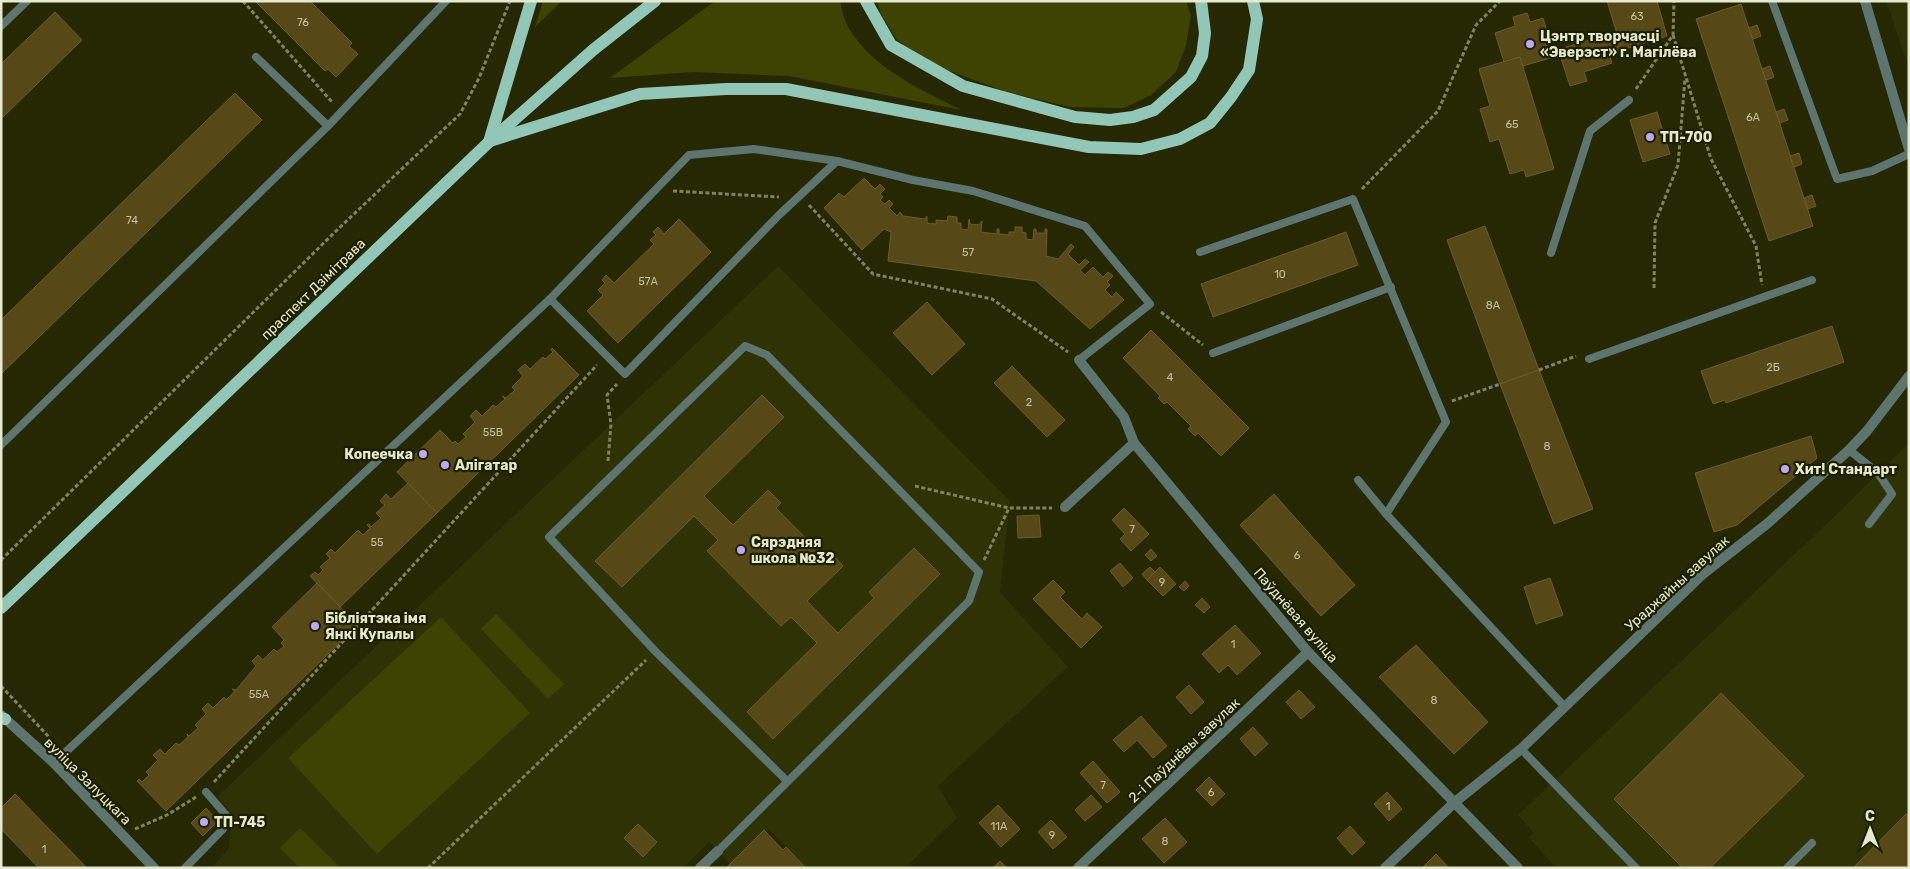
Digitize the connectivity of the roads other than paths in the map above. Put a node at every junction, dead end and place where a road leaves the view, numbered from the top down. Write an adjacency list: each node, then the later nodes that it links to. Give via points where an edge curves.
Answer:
1 (27, 1): 10 (lane)
2 (446, 1): 13 (lane)
3 (531, 1): 14 (main road)
4 (655, 1): 14 (main road, праспект Дзімітрава, via 593,50)
5 (866, 1): 6 (main road, via 891,45 963,86 1076,117 1110,120 1154,110 1192,77 1202,56 1206,32)
6 (1201, 1)
7 (1252, 1): 14 (main road, via 1257,19 1249,70 1230,97 1210,123 1180,139 1141,149 1089,147 776,89 640,94)
8 (1772, 1): 16 (lane, via 1837,179 1872,171)
9 (1865, 1): 15 (street)
10 (1, 26)
11 (256, 58): 13 (lane)
12 (1629, 100): 19 (lane, via 1590,131)
13 (328, 126): 28 (lane)
14 (489, 142): 34 (main road, праспект Дзімітрава)
15 (1909, 149)
16 (1909, 154)
17 (837, 161): 22 (lane, via 754,149 689,155); 22 (lane, via 780,214 626,374); 24 (lane, via 973,191 1085,226 1150,304)
18 (1200, 252): 21 (lane, via 1353,199)
19 (1551, 253)
20 (1812, 280): 25 (lane)
21 (1391, 287): 23 (lane); 32 (lane, via 1446,422)
22 (550, 300): 39 (lane)
23 (1212, 353)
24 (1079, 360): 27 (street, Паўднёвая вуліца, via 1124,417)
25 (1589, 360)
26 (1909, 376): 29 (street, Ураджайны завулак)
27 (1134, 444): 31 (street); 35 (street, Паўднёвая вуліца)
28 (1, 445)
29 (1849, 450): 33 (lane, via 1878,473 1892,494); 36 (street, Ураджайны завулак, via 1768,523 1703,574)
30 (1358, 480): 32 (lane)
31 (1065, 507)
32 (1386, 514): 36 (lane)
33 (1869, 524)
34 (1, 608)
35 (1308, 652): 42 (street, Паўднёвая вуліца); 48 (street, 2-і Паўднёвы завулак)
36 (1564, 706): 38 (street, Ураджайны завулак)
37 (2, 717): 39 (street, вуліца Залуцкага)
38 (1521, 749): 42 (street, Ураджайны завулак); 51 (lane)
39 (54, 763): 45 (street, вуліца Залуцкага)
40 (787, 781): 40 (lane, via 969,601 978,572 767,355 745,346 549,537 655,651); 44 (lane)
41 (206, 792): 46 (lane, via 226,815 223,830)
42 (1455, 802): 49 (street, Ураджайны завулак); 50 (street, Паўднёвая вуліца)
43 (1812, 843): 52 (lane)
44 (718, 850): 47 (street)
45 (154, 868)
46 (185, 868)
47 (700, 868)
48 (1078, 868)
49 (1384, 868)
50 (1518, 868)
51 (1636, 868)
52 (1788, 868)

